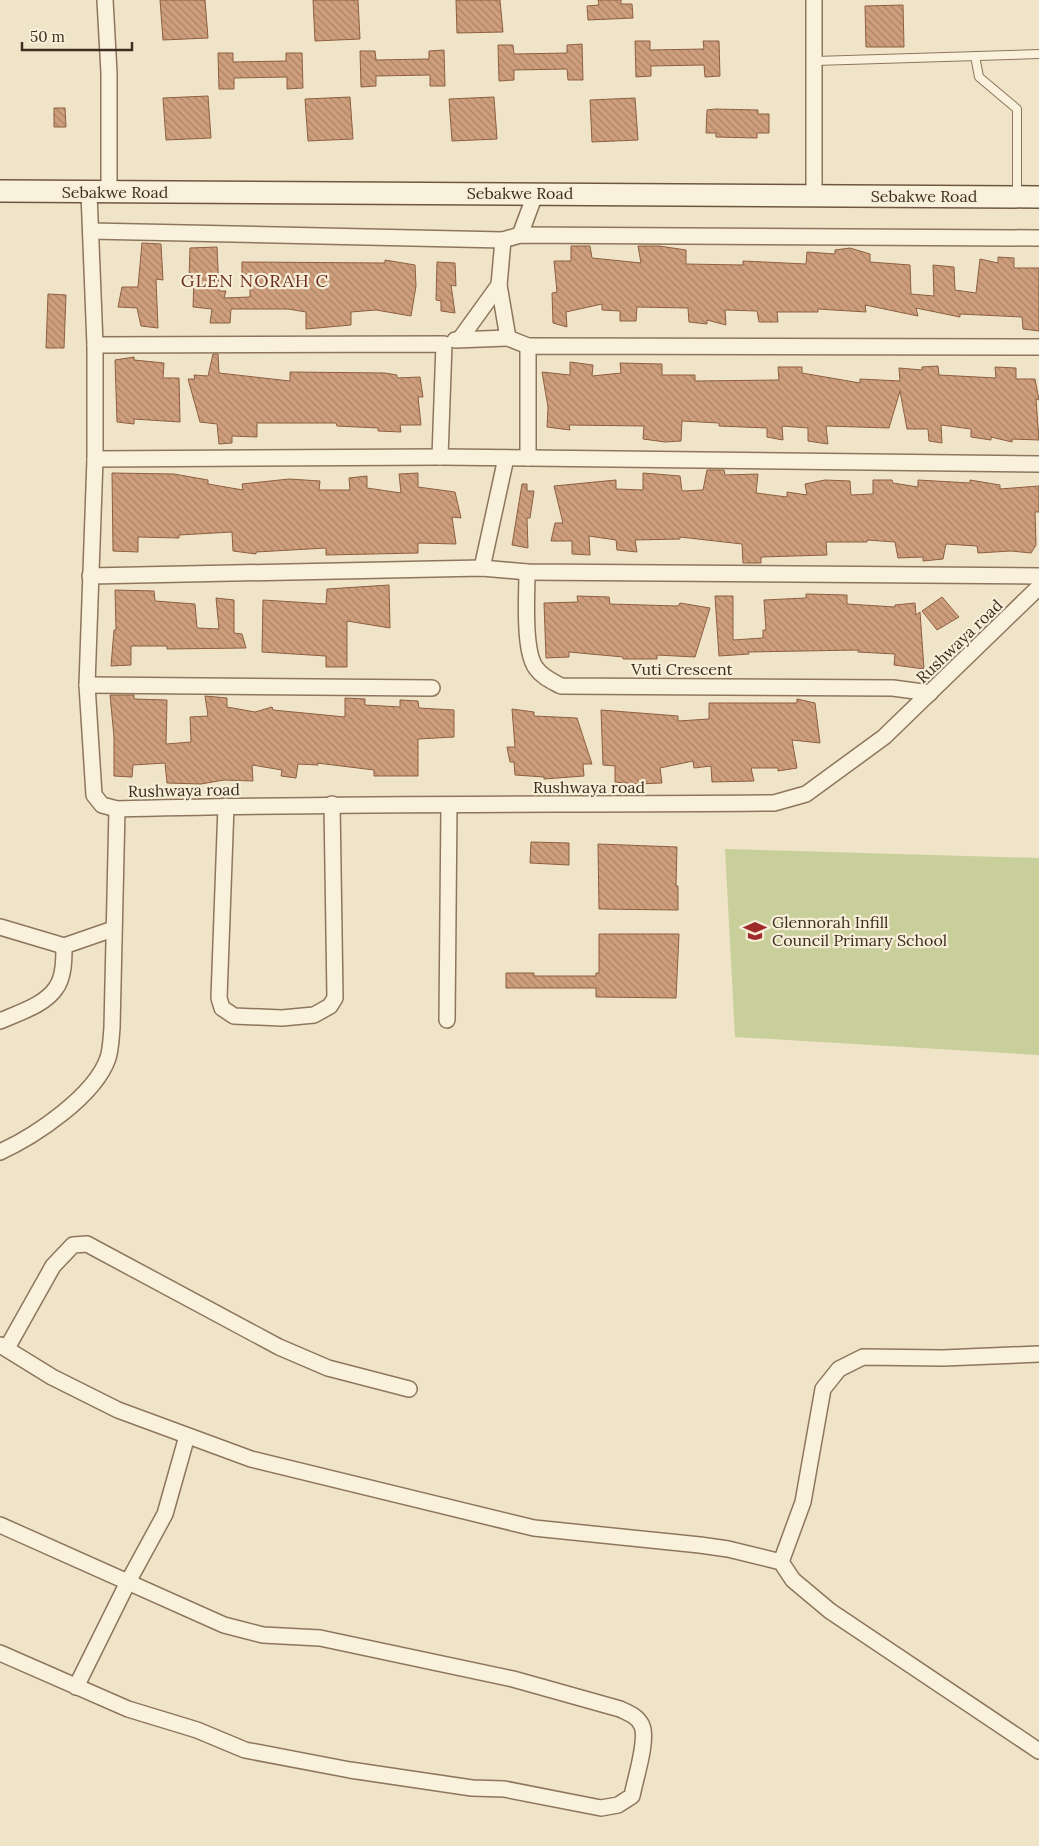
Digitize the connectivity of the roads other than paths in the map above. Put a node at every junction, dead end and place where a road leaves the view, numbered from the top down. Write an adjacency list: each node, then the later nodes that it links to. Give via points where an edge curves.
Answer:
1 (105, 0): 8 (street, Rushwaya road, via 109,73)
2 (814, 0): 5 (street)
3 (1039, 54): 4 (lane)
4 (975, 56): 5 (lane); 10 (lane, via 979,77 1017,109)
5 (815, 61): 9 (street)
6 (0, 190): 8 (street, Sebakwe Road)
7 (536, 192): 8 (street, Sebakwe Road); 9 (street, Sebakwe Road); 13 (street)
8 (98, 193): 12 (street, Rushwaya road)
9 (814, 196): 10 (street, Sebakwe Road)
10 (1017, 196): 11 (street, Sebakwe Road)
11 (1039, 196)
12 (91, 231): 15 (street); 20 (street, Rushwaya road)
13 (520, 235): 14 (street); 15 (street)
14 (1039, 238)
15 (503, 240): 16 (street)
16 (499, 285): 17 (street); 18 (street)
17 (508, 338): 18 (street); 21 (street)
18 (460, 339): 19 (street)
19 (444, 344): 20 (street); 23 (street)
20 (95, 345): 26 (street, Rushwaya road)
21 (528, 346): 22 (street); 25 (street)
22 (1039, 347)
23 (440, 457): 24 (street); 26 (street)
24 (506, 458): 25 (street); 28 (street)
25 (528, 458): 27 (street)
26 (95, 459): 30 (street, Rushwaya road)
27 (1039, 464)
28 (482, 568): 29 (street); 30 (street)
29 (527, 572): 31 (street); 35 (street, Vuti Crescent, via 527,637 534,667 545,678 561,686 893,688)
30 (90, 576): 33 (street, Rushwaya road)
31 (1039, 576)
32 (1039, 588): 35 (street, Rushwaya road)
33 (87, 685): 34 (street); 39 (street, Rushwaya road, via 94,796 102,805)
34 (432, 688)
35 (930, 693): 38 (street, Rushwaya road, via 884,737 806,794 791,800 774,803)
36 (332, 804): 37 (street, Rushwaya road); 37 (street, via 335,998 330,1006 314,1015 282,1018 234,1016 222,1008 219,998); 38 (street, Rushwaya road)
37 (226, 806): 39 (street, Rushwaya road)
38 (449, 806): 43 (street)
39 (117, 809): 41 (street)
40 (0, 928): 42 (street)
41 (113, 929): 42 (street); 45 (street, via 112,1028 108,1060 98,1077 63,1114 22,1142)
42 (64, 946): 44 (street, via 63,967 56,988 35,1006)
43 (447, 1020)
44 (0, 1021)
45 (0, 1152)
46 (4, 1346): 48 (street, via 52,1266 73,1245 87,1244 279,1347 328,1368); 49 (street, via 52,1377 118,1410)
47 (1039, 1354): 51 (street, via 863,1357 839,1369 823,1389 803,1502)
48 (409, 1389)
49 (187, 1436): 51 (street, via 251,1459 534,1528 700,1545); 52 (street, via 165,1514)
50 (0, 1525): 52 (street)
51 (781, 1562): 55 (street, via 793,1580 830,1611)
52 (128, 1582): 54 (street); 54 (street, via 224,1624 263,1634 320,1638 513,1679 620,1709 635,1716 642,1726 643,1740 632,1796 618,1805 601,1808 504,1789 472,1788 321,1765 245,1750)
53 (0, 1654): 54 (street)
54 (76, 1687)
55 (1039, 1750)

